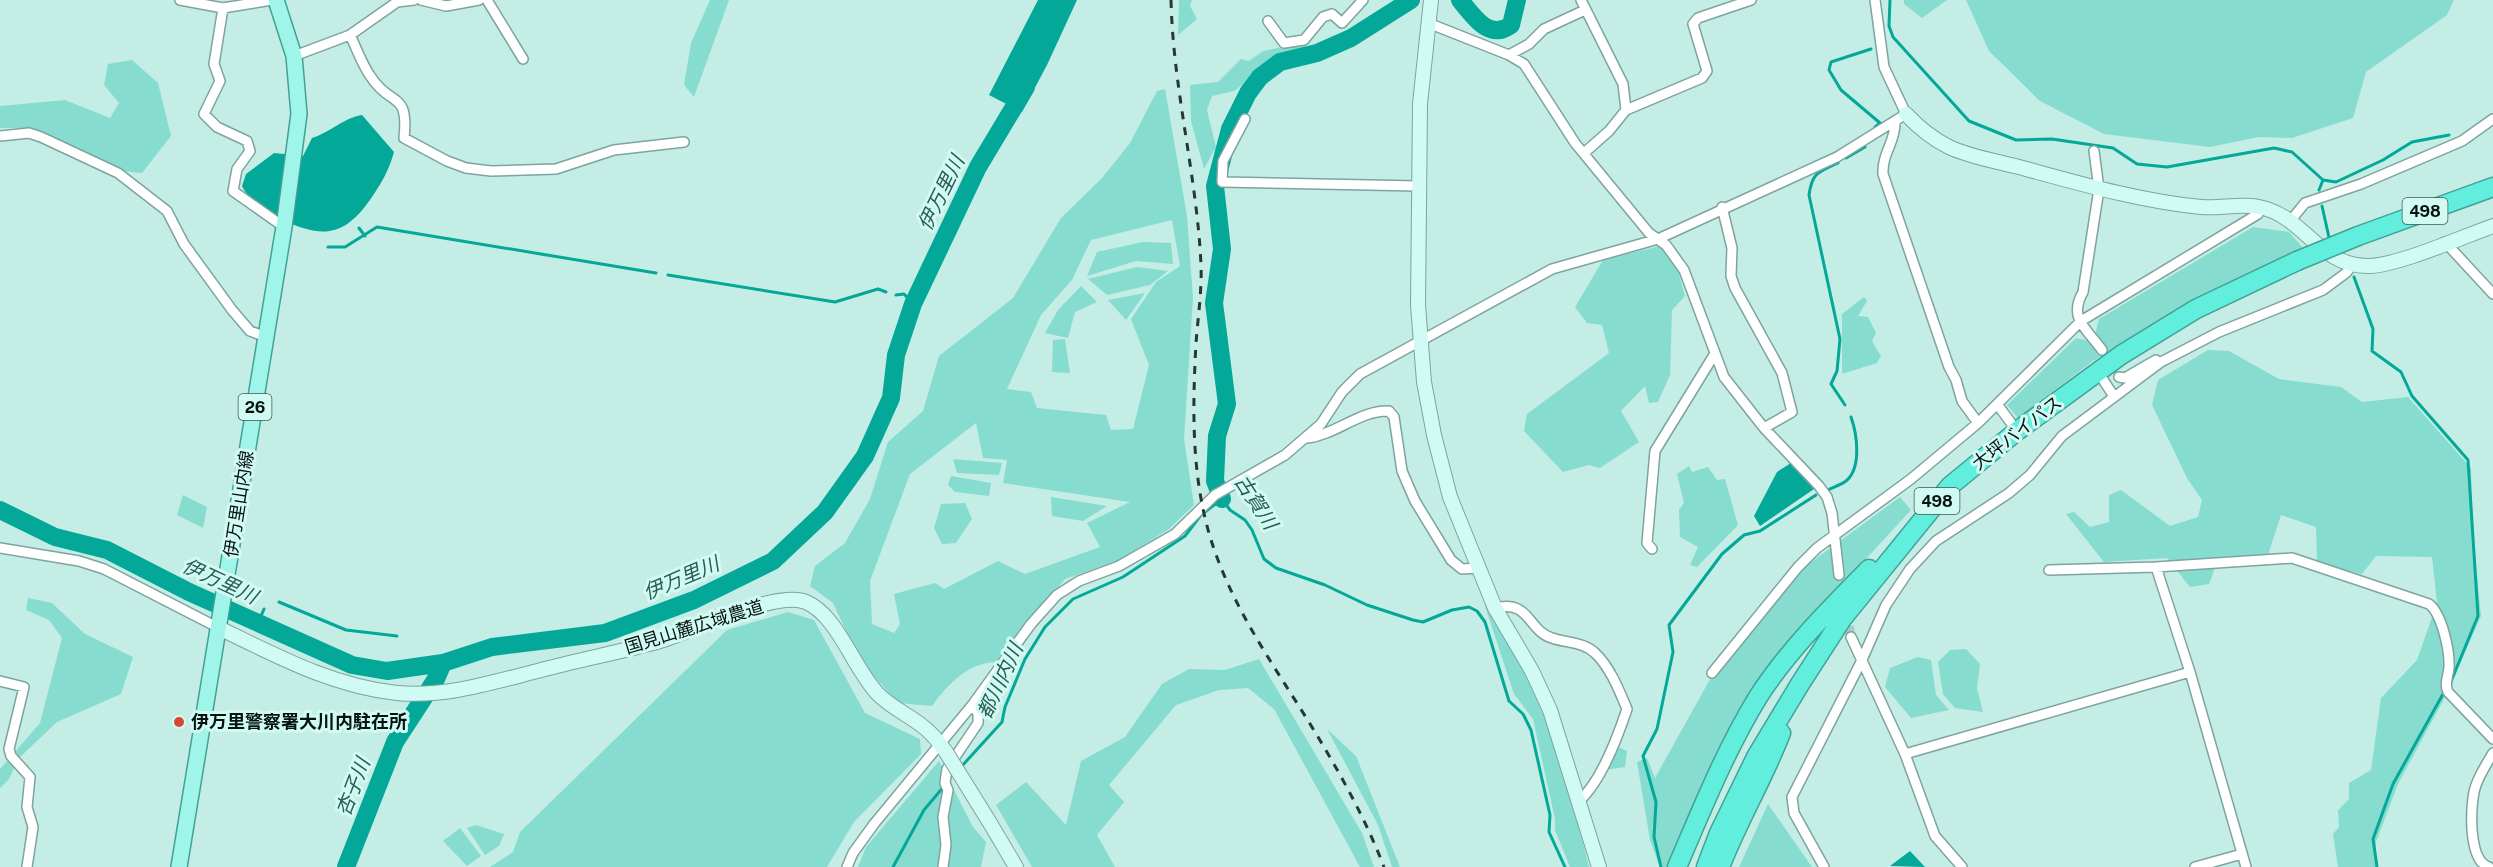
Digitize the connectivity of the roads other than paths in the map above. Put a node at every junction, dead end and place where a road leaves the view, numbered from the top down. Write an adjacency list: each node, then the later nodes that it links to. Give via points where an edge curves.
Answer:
1 (180, 0): 12 (street)
2 (274, 0): 12 (street); 18 (main road, 伊万里山内線 / 26)
3 (414, 0): 16 (street, via 397,2)
4 (421, 0): 5 (street, via 446,6)
5 (479, 0)
6 (487, 0): 19 (street)
7 (1363, 0): 15 (street, via 1342,23 1332,14 1323,17 1304,40 1284,43)
8 (1581, 0): 13 (street)
9 (1751, 0): 11 (street)
10 (1875, 0): 21 (street, via 1884,67)
11 (1730, 4): 20 (street, via 1693,24 1707,71 1702,78)
12 (223, 8): 35 (street, via 214,64 220,81 204,114 217,127 247,141 250,150 237,169 233,190)
13 (1585, 10): 17 (street, via 1544,29); 20 (street, via 1623,84)
14 (1430, 11): 17 (street); 28 (street, via 1422,78)
15 (1268, 21)
16 (350, 35): 18 (street); 25 (street, via 372,79 403,106 404,138 466,168 555,169 622,148)
17 (1509, 55): 27 (street, via 1524,64)
18 (294, 56): 35 (main road, 伊万里山内線 / 26, via 299,114)
19 (523, 59)
20 (1626, 110): 27 (street)
21 (1900, 118): 30 (street, via 1949,147); 32 (street, via 1838,157); 50 (street, via 1882,160 1883,174 1949,367 1962,401)
22 (1245, 119): 28 (street, via 1223,160 1222,182)
23 (2493, 119): 33 (street, via 2462,141 2305,203)
24 (0, 136): 41 (street, via 29,133 118,173 167,211 184,244 232,310 250,331)
25 (684, 142)
26 (2094, 151): 30 (street)
27 (1584, 153): 36 (street)
28 (1418, 186): 42 (street)
29 (2493, 187): 46 (highway, 大坪バイパス / 498, bridge, via 2297,261 2196,309)
30 (2099, 189): 31 (street, via 2200,207); 40 (street, via 2083,292 2076,303 2076,316)
31 (2259, 206): 33 (street); 40 (street, via 2258,214)
32 (1722, 207): 36 (street); 51 (street, via 1732,248 1734,288 1782,372 1792,412)
33 (2290, 220): 38 (street, via 2316,246)
34 (2493, 226): 37 (street)
35 (284, 227): 41 (main road, 伊万里山内線 / 26)
36 (1658, 239): 42 (street, via 1552,269); 44 (street, via 1684,270)
37 (2445, 242): 38 (street, via 2389,262); 39 (street)
38 (2352, 265): 45 (street, via 2323,290 2218,332)
39 (2493, 294)
40 (2081, 321): 43 (street); 49 (street)
41 (266, 337): 63 (main road, 伊万里山内線 / 26)
42 (1420, 340): 53 (street, via 1360,374); 59 (street, via 1434,435 1450,497)
43 (2102, 350)
44 (1714, 355): 51 (street, via 1724,377); 57 (street, via 1655,452 1647,543)
45 (2161, 362): 47 (street, via 2154,359 2125,378); 48 (street)
46 (2098, 372): 48 (street); 52 (highway, 大坪バイパス / 498)
47 (2119, 376)
48 (2114, 395): 65 (street, via 2062,436 2030,475 2009,493 1936,542 1910,568 1886,605)
49 (1997, 404): 50 (street); 52 (street)
50 (1978, 423): 55 (street)
51 (1764, 428): 55 (street, via 1819,486 1833,513)
52 (2017, 431): 54 (highway, 大坪バイパス / 498)
53 (1308, 438): 59 (street, via 1325,436 1376,411 1389,411 1394,417 1402,471 1415,501 1451,560 1462,568); 70 (street, via 1219,493 1175,534 1057,595)
54 (1950, 486): 69 (highway, 大坪バイパス / 498, via 1842,619); 83 (highway, via 1811,628 1759,697 1716,775)
55 (1834, 538): 61 (street); 67 (street, via 1798,567)
56 (0, 548): 63 (street, via 104,569)
57 (1652, 549)
58 (2156, 567): 60 (street); 66 (street); 71 (street, via 2292,558 2429,604 2440,616 2449,667 2445,686)
59 (1479, 568): 62 (street)
60 (2049, 570)
61 (1839, 575)
62 (1496, 608): 75 (street, via 1550,710); 75 (street, via 1506,605 1521,609 1549,638 1584,645 1596,653 1614,679 1627,709 1617,738 1587,794)
63 (219, 627): 72 (street, 国見山麓広域農道, via 316,675 398,693 456,690 664,639 754,607 789,599 804,601 820,609 831,621 878,695 923,726); 78 (main road, 伊万里山内線 / 26)
64 (1851, 637): 65 (street)
65 (1861, 662): 74 (street); 86 (street, via 1792,797 1794,813)
66 (2190, 672): 74 (street); 76 (street)
67 (1712, 673)
68 (0, 681): 77 (street, via 24,687 9,749 30,777 27,807 33,827)
69 (1800, 684): 84 (highway, 大坪バイパス / 498, via 1756,758); 85 (highway, via 1766,771)
70 (973, 704): 72 (street); 80 (street, via 978,723 947,769)
71 (2493, 739)
72 (943, 747): 79 (street, via 853,853); 81 (street, 国見山麓広域農道, bridge)
73 (2493, 753): 90 (street, via 2480,775 2472,811 2475,853)
74 (1905, 754): 87 (street, via 1935,836)
75 (1579, 801): 82 (street)
76 (2242, 854): 88 (street); 89 (street)
77 (27, 867)
78 (179, 867)
79 (847, 867)
80 (943, 867)
81 (1016, 867)
82 (1599, 867)
83 (1677, 867)
84 (1706, 867)
85 (1720, 867)
86 (1824, 867)
87 (1962, 867)
88 (2195, 867)
89 (2246, 867)
90 (2489, 867)

